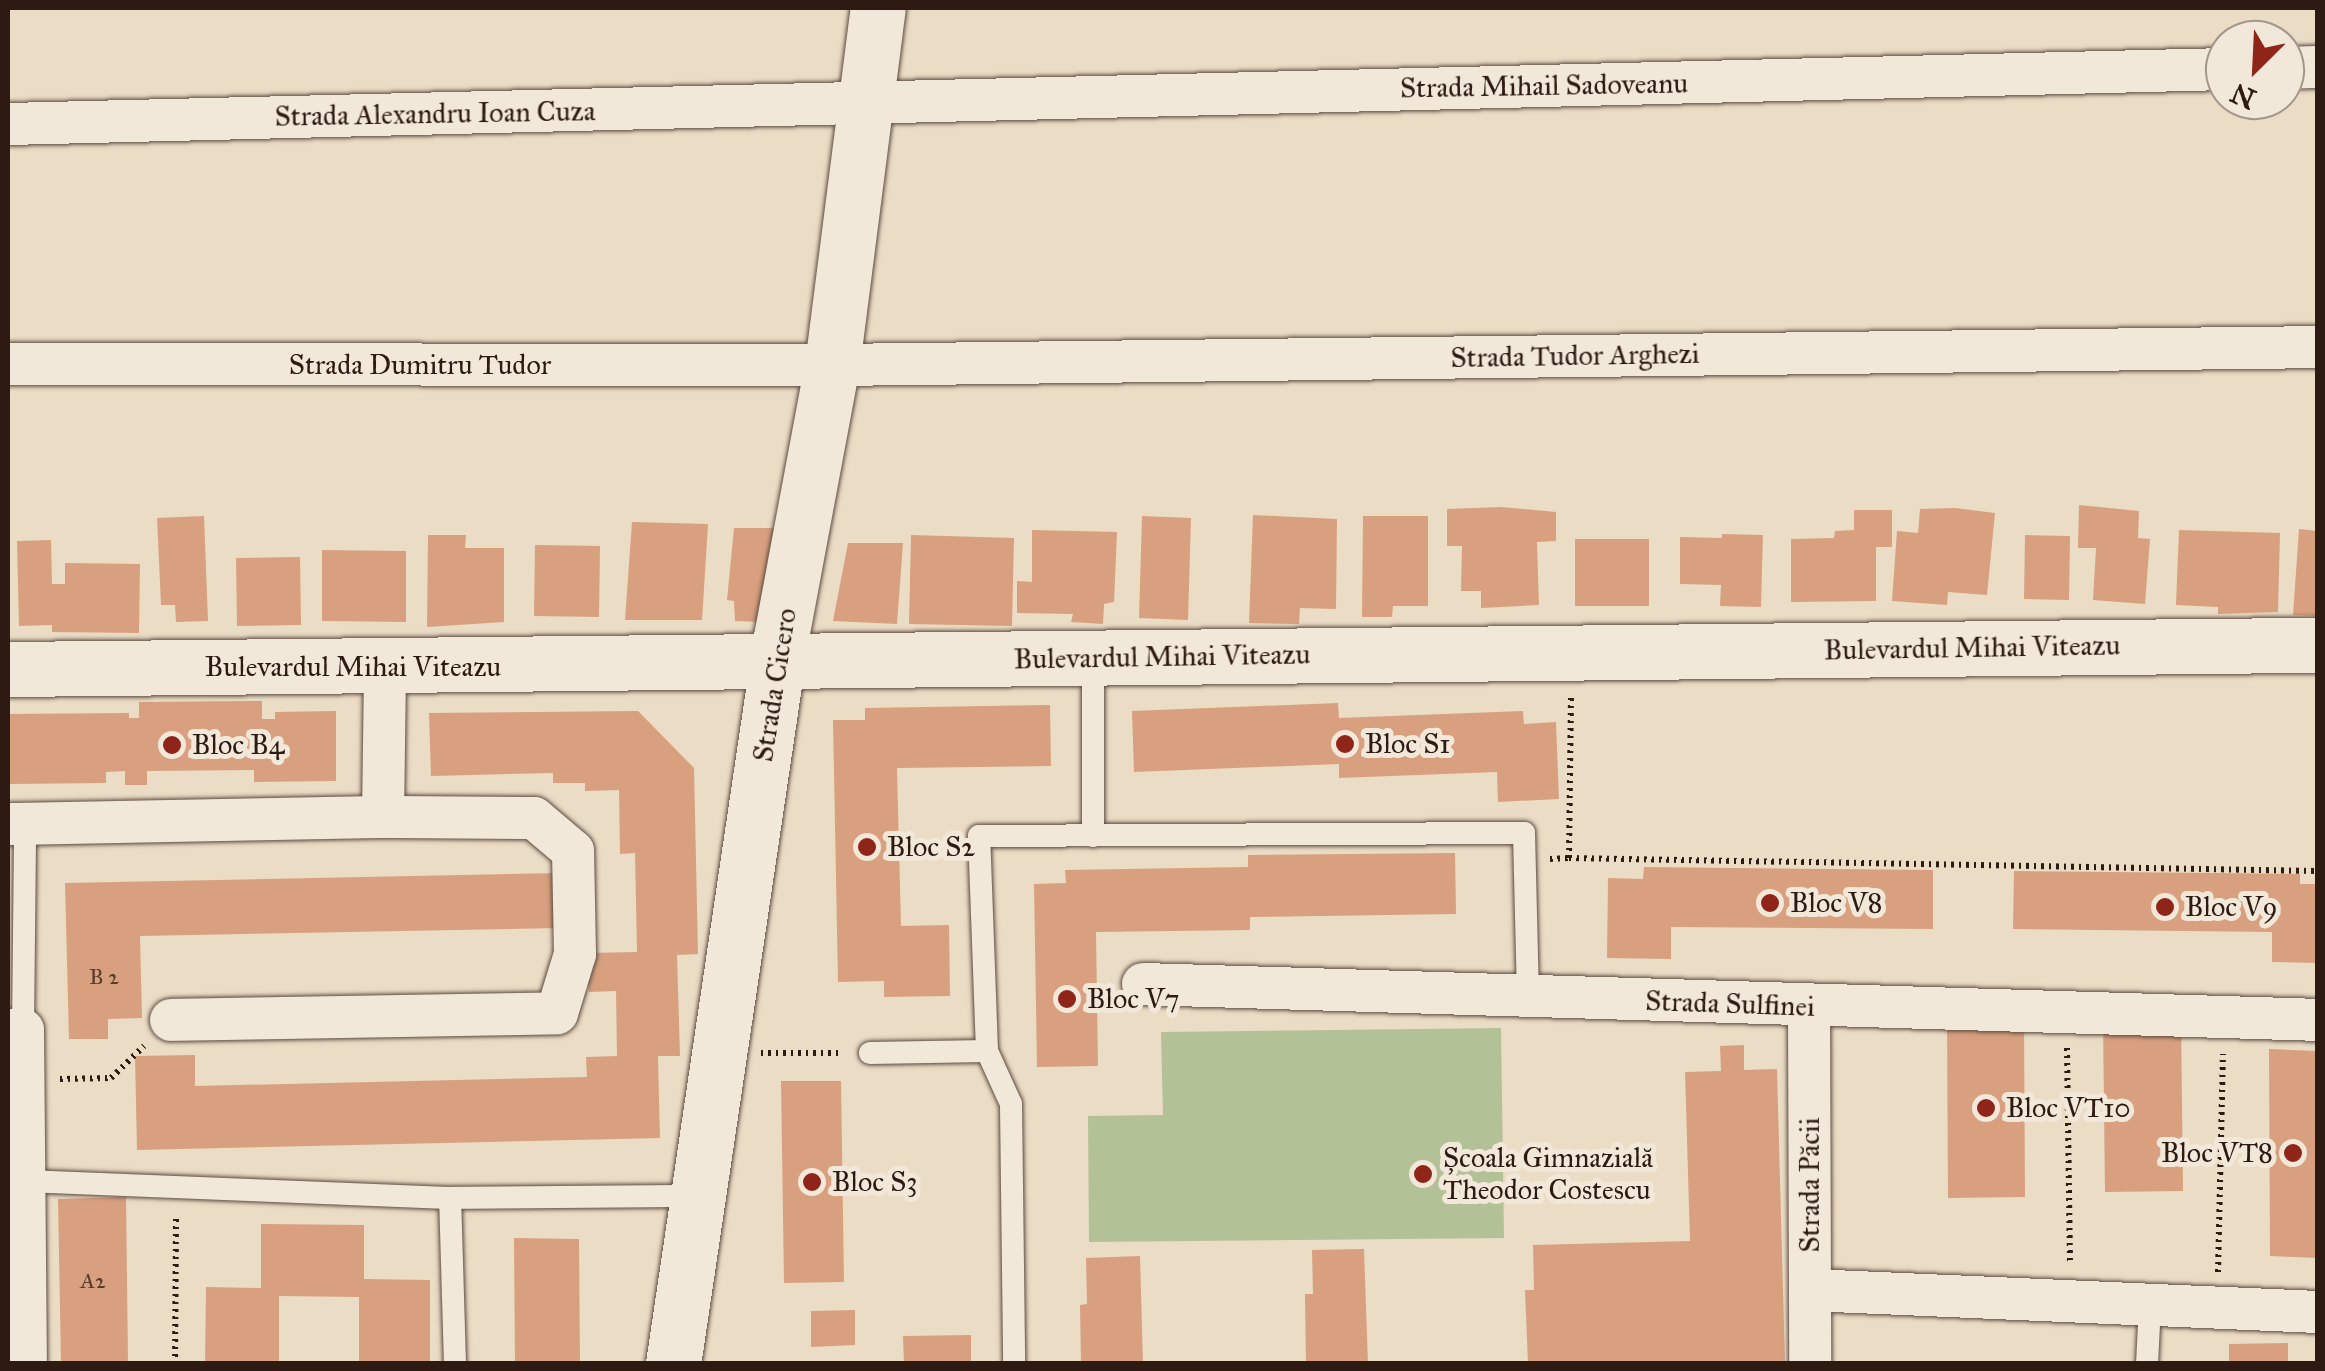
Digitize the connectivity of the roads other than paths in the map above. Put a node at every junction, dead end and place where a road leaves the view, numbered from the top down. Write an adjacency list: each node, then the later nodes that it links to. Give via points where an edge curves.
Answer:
1 (878, 8): 3 (main road, Strada Cicero)
2 (2205, 70): 3 (street, Strada Mihail Sadoveanu)
3 (863, 103): 4 (street, Strada Alexandru Ioan Cuza); 7 (main road, Strada Cicero)
4 (8, 124)
5 (2318, 348): 7 (street, Strada Tudor Arghezi)
6 (8, 364): 7 (street, Strada Dumitru Tudor)
7 (832, 365): 10 (main road, Strada Cicero)
8 (2318, 645): 9 (main road, Bulevardul Mihai Viteazu)
9 (1093, 657): 10 (main road, Bulevardul Mihai Viteazu); 15 (lane)
10 (778, 660): 11 (main road, Bulevardul Mihai Viteazu); 25 (main road, Strada Cicero)
11 (385, 668): 12 (main road, Bulevardul Mihai Viteazu); 13 (street)
12 (8, 669)
13 (383, 817): 14 (street); 19 (street, via 534,818 573,851 575,954 557,1014)
14 (16, 824): 21 (lane)
15 (1094, 836): 17 (lane, via 1524,833); 22 (lane, via 979,836)
16 (1143, 984): 17 (street, Strada Sulfinei)
17 (1528, 998): 18 (street, Strada Sulfinei)
18 (1810, 1006): 20 (street, Strada Sulfinei); 27 (street, Strada Păcii)
19 (171, 1020)
20 (2318, 1020)
21 (15, 1030): 24 (street, via 23,1080)
22 (987, 1051): 23 (lane); 33 (lane, via 1011,1104)
23 (870, 1053)
24 (24, 1181): 26 (lane); 30 (street)
25 (698, 1196): 26 (lane); 32 (main road, Strada Cicero)
26 (450, 1198): 31 (lane)
27 (1810, 1290): 28 (street); 34 (street, Strada Păcii)
28 (2150, 1305): 29 (street); 35 (lane)
29 (2318, 1312)
30 (20, 1347)
31 (455, 1364)
32 (673, 1364)
33 (1014, 1364)
34 (1810, 1364)
35 (2147, 1364)

